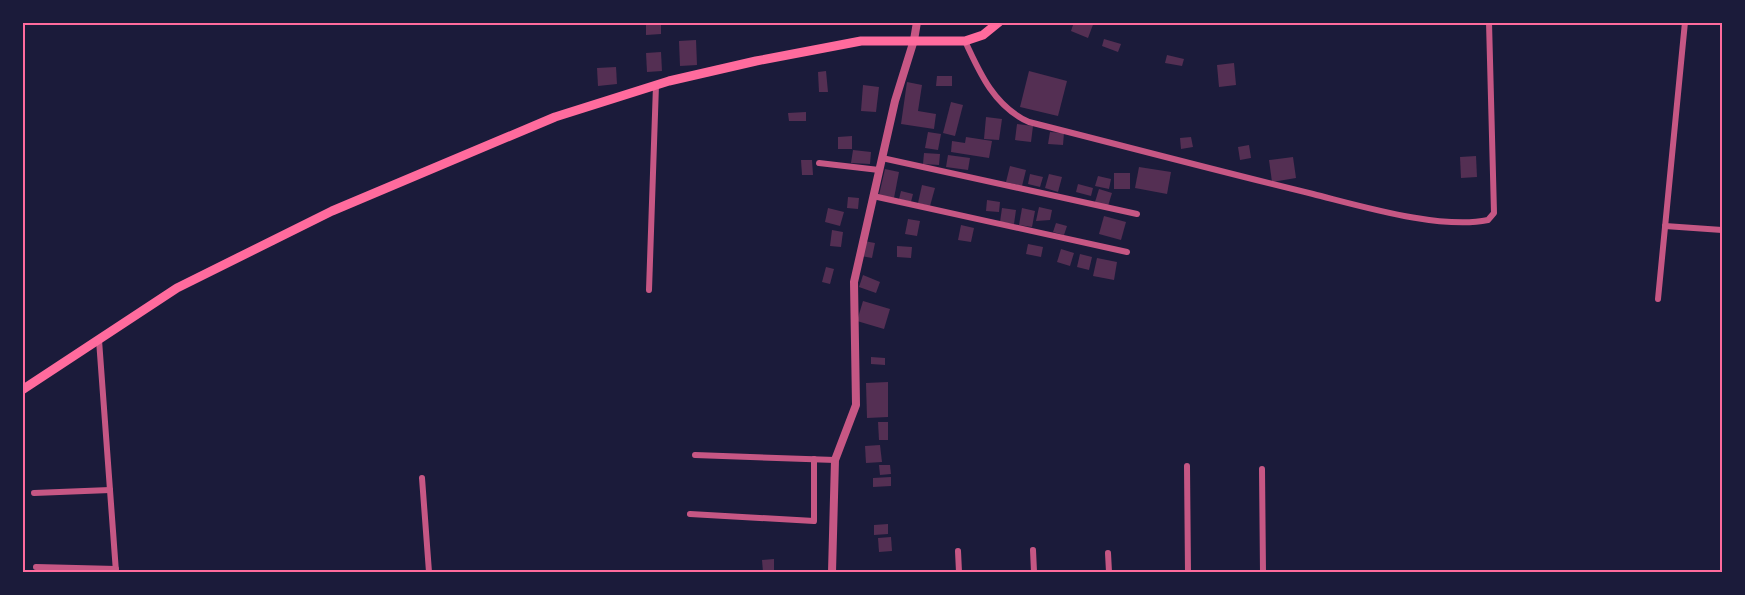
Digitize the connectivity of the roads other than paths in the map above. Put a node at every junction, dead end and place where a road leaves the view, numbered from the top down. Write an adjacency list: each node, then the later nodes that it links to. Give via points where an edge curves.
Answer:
1 (916, 22): 5 (street)
2 (999, 22): 6 (main road, via 983,35)
3 (1489, 22): 6 (street, via 1494,213 1488,219 1467,222 1429,219 1339,200 1029,122 1001,105)
4 (1685, 22): 13 (street)
5 (914, 40): 6 (main road); 7 (main road, via 861,41); 8 (street)
6 (965, 41)
7 (656, 85): 16 (street); 18 (main road, via 555,117 332,211 177,288)
8 (882, 158): 10 (street); 12 (street)
9 (819, 163): 10 (street)
10 (879, 170): 11 (street)
11 (873, 196): 15 (street); 22 (street, via 854,282 856,405)
12 (1137, 214)
13 (1665, 226): 14 (street); 17 (street)
14 (1722, 231)
15 (1127, 252)
16 (649, 290)
17 (1658, 299)
18 (99, 340): 19 (main road); 26 (street)
19 (22, 390)
20 (695, 455): 21 (street)
21 (814, 459): 22 (street); 28 (street, via 814,521)
22 (835, 460): 35 (street)
23 (1187, 466): 39 (street)
24 (1262, 469): 40 (street)
25 (422, 478): 34 (street)
26 (110, 490): 27 (street); 33 (street)
27 (34, 493)
28 (690, 514)
29 (1033, 550): 37 (street)
30 (958, 551): 36 (street)
31 (1108, 553): 38 (street)
32 (36, 567): 33 (street)
33 (116, 571)
34 (429, 573)
35 (832, 573)
36 (959, 573)
37 (1034, 573)
38 (1109, 573)
39 (1188, 573)
40 (1263, 573)

